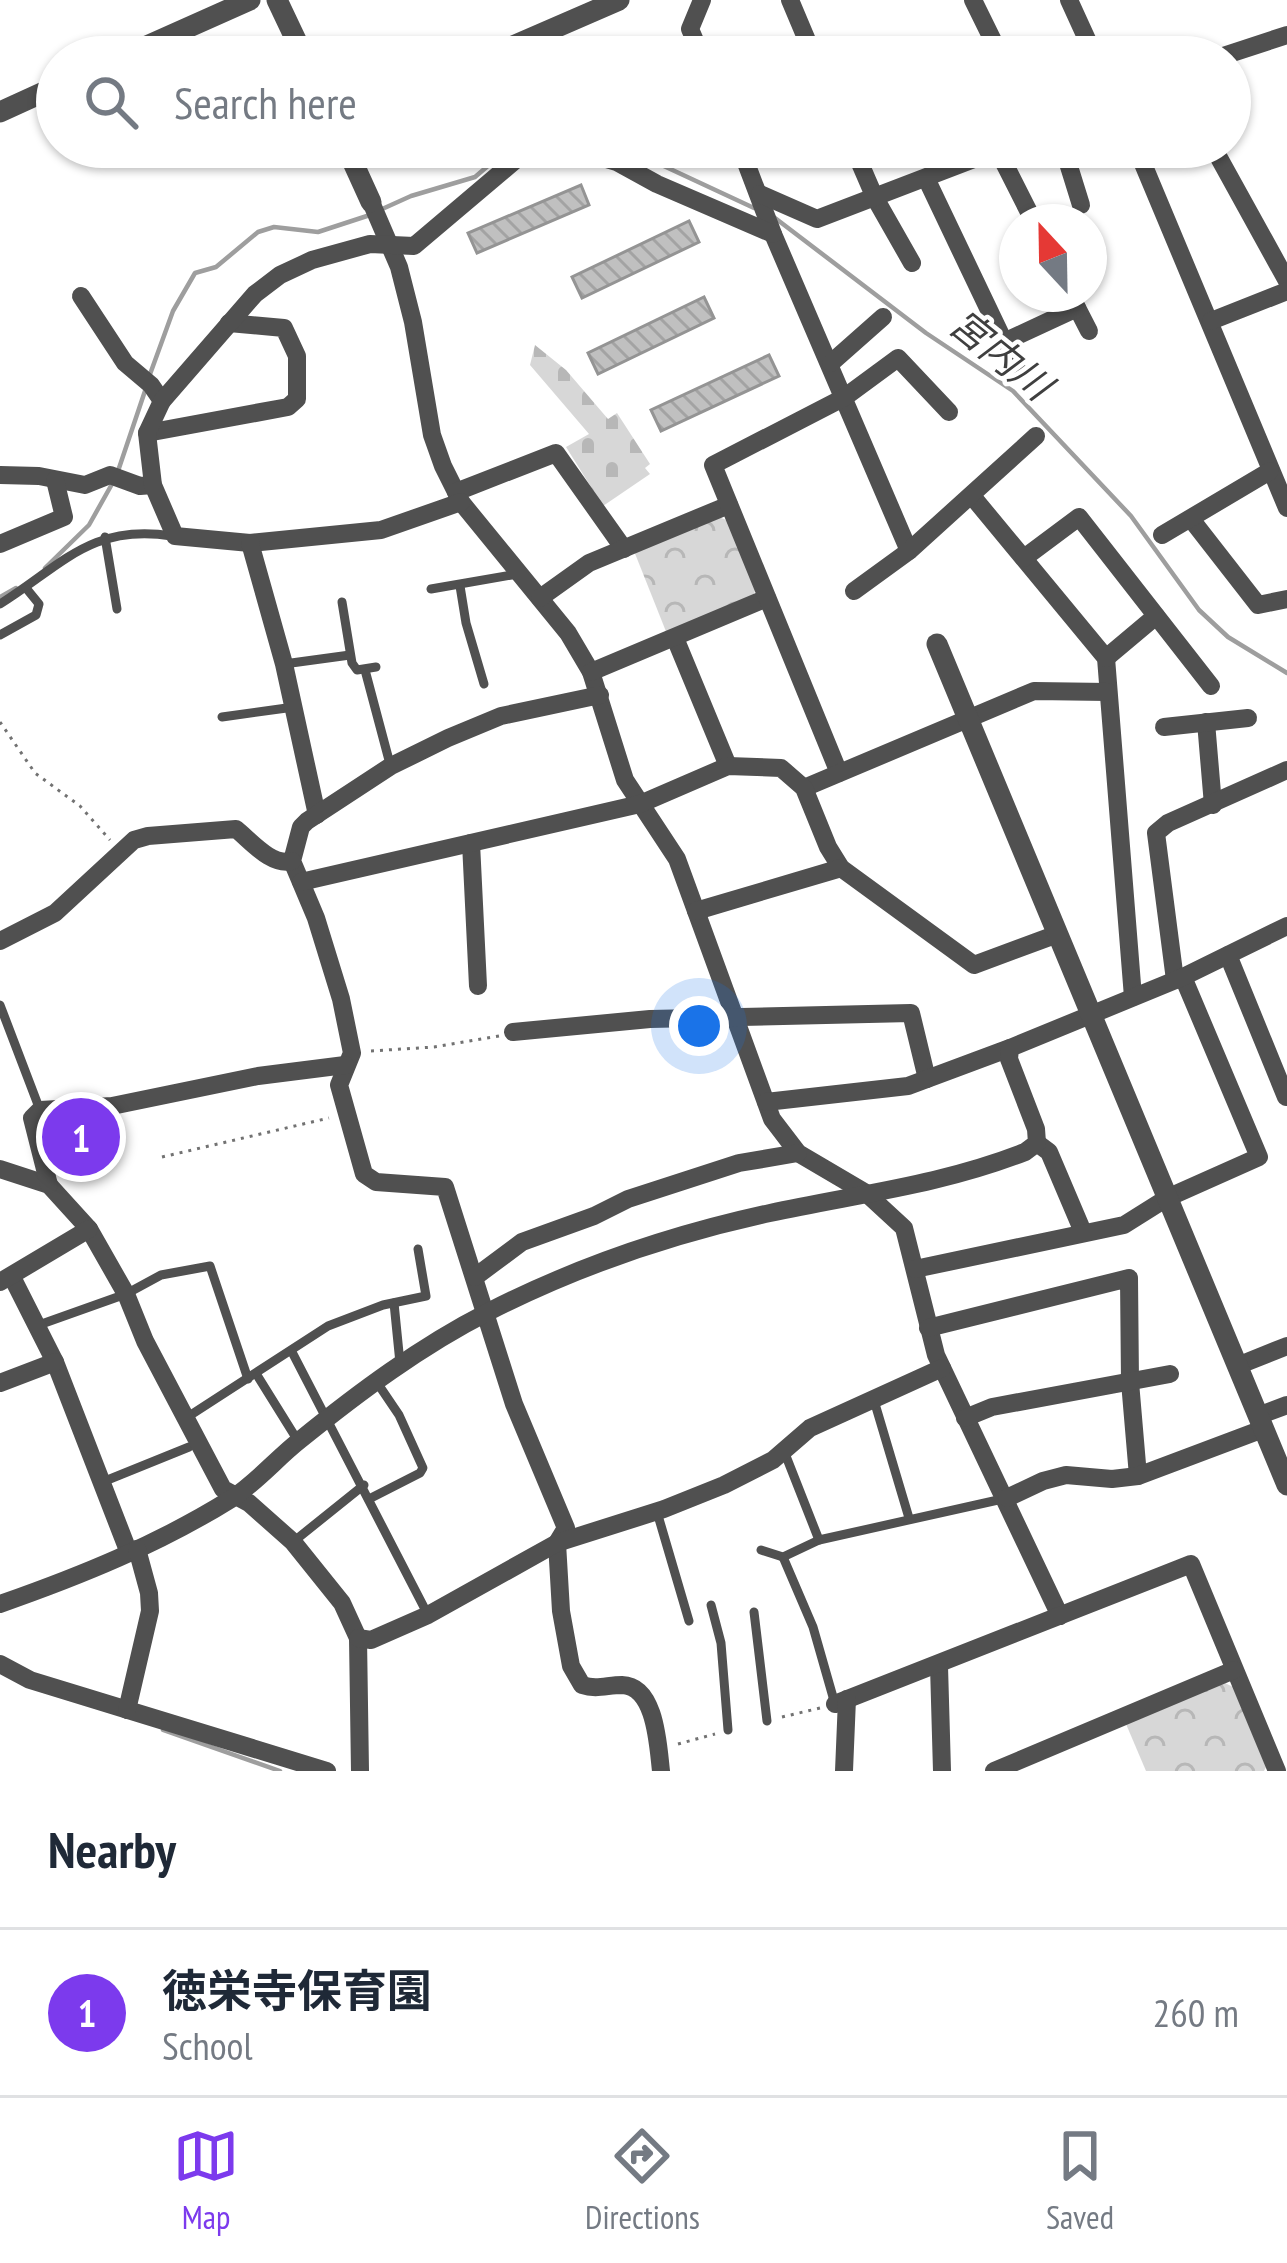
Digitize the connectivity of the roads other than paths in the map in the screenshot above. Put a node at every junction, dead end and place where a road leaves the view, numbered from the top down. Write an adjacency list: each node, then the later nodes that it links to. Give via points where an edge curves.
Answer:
1 (250, 0): 9 (street)
2 (278, 0): 10 (street)
3 (619, 0): 11 (street)
4 (702, 0): 12 (street)
5 (790, 0): 13 (street)
6 (973, 0): 14 (street)
7 (1070, 0): 15 (street)
8 (1287, 35): 16 (street)
9 (169, 36)
10 (294, 36)
11 (536, 36)
12 (693, 36)
13 (805, 36)
14 (991, 36)
15 (1086, 36)
16 (1251, 47)
17 (36, 96): 18 (street)
18 (0, 112)
19 (356, 168): 34 (street)
20 (506, 168): 36 (street, via 414,246)
21 (628, 168): 35 (street)
22 (749, 168): 30 (street)
23 (862, 168): 31 (street)
24 (950, 168): 29 (street)
25 (1008, 168): 32 (street)
26 (1070, 168): 33 (street)
27 (1145, 168): 44 (street)
28 (1226, 168): 38 (street)
29 (926, 178): 31 (street); 47 (street)
30 (760, 194): 31 (street, via 817,219); 35 (street)
31 (875, 198): 37 (street)
32 (1025, 204)
33 (1081, 204)
34 (375, 211): 36 (street)
35 (773, 234): 48 (street)
36 (390, 247): 45 (street, via 370,244 280,274); 60 (street, via 413,322 432,435)
37 (912, 263)
38 (1287, 280)
39 (1287, 291): 44 (street)
40 (81, 296): 50 (street)
41 (1055, 312): 47 (street)
42 (1080, 312): 46 (street)
43 (883, 317): 48 (street)
44 (1211, 321): 57 (street)
45 (229, 323): 50 (street); 53 (street, via 284,328 297,356 297,399)
46 (1089, 331)
47 (1004, 342): 49 (street)
48 (831, 363): 51 (street)
49 (1018, 373)
50 (151, 388): 53 (street)
51 (845, 397): 52 (street, via 898,358); 61 (street, via 713,465); 70 (street)
52 (950, 413)
53 (147, 433): 58 (street)
54 (1036, 436): 59 (street)
55 (0, 475): 56 (street)
56 (55, 480): 58 (street); 68 (street, via 64,517)
57 (1278, 481): 62 (street); 63 (street)
58 (153, 484): 64 (street)
59 (972, 496): 70 (street); 71 (street)
60 (458, 497): 67 (street, via 381,530); 69 (street, via 556,453); 72 (street)
61 (729, 505): 69 (street); 78 (street)
62 (1287, 508)
63 (1191, 519): 65 (street); 79 (street, via 1258,605)
64 (175, 536): 66 (lane); 67 (street)
65 (1162, 536)
66 (105, 537): 74 (lane); 82 (lane)
67 (250, 543): 89 (street)
68 (0, 544)
69 (624, 549): 77 (street)
70 (909, 551): 76 (street)
71 (1024, 558): 83 (street, via 1079,517); 88 (street)
72 (517, 574): 73 (lane); 77 (street)
73 (460, 586): 75 (lane); 91 (lane)
74 (26, 588): 81 (lane); 84 (lane, via 39,604 36,615)
75 (431, 589)
76 (854, 591)
77 (540, 598): 90 (street)
78 (767, 598): 85 (street); 104 (street)
79 (1287, 598)
80 (342, 602): 87 (lane)
81 (0, 604)
82 (117, 608)
83 (1156, 616): 88 (street); 92 (street)
84 (0, 635)
85 (675, 638): 90 (street); 102 (street)
86 (937, 644): 98 (street)
87 (350, 655): 89 (lane); 101 (lane, via 357,670 371,669)
88 (1106, 658): 93 (street)
89 (284, 664): 95 (street)
90 (591, 672): 94 (street)
91 (484, 684)
92 (1211, 686)
93 (1108, 692): 98 (street, via 1034,692); 120 (street)
94 (600, 695): 101 (street, via 502,716); 106 (street)
95 (294, 706): 96 (lane); 108 (street)
96 (222, 717)
97 (1247, 718): 99 (street)
98 (968, 719): 104 (street); 115 (street)
99 (1206, 722): 100 (street); 107 (street)
100 (1164, 727)
101 (391, 766): 108 (street)
102 (728, 766): 105 (street, via 781,768); 106 (street)
103 (1287, 770): 107 (street)
104 (839, 773): 105 (street)
105 (804, 788): 111 (street)
106 (640, 804): 109 (street); 113 (street, via 676,859)
107 (1214, 805): 118 (street, via 1156,833)
108 (317, 815): 110 (street, via 301,827)
109 (471, 843): 112 (street); 119 (street)
110 (292, 861): 112 (street); 116 (street, via 273,860 226,828 148,836 122,848 55,913)
111 (842, 868): 113 (street); 115 (street, via 974,965)
112 (301, 882): 126 (street, via 341,999)
113 (696, 911): 123 (street)
114 (1287, 926): 117 (street)
115 (1055, 935): 122 (street)
116 (0, 941)
117 (1228, 955): 118 (street); 128 (street)
118 (1179, 978): 120 (street); 136 (street, via 1259,1157)
119 (478, 986)
120 (1133, 997): 122 (street)
121 (0, 1004): 130 (lane)
122 (1090, 1015): 125 (street); 136 (street)
123 (735, 1018): 124 (street); 127 (street, via 911,1012); 129 (street)
124 (513, 1032)
125 (1010, 1048): 127 (street); 131 (street)
126 (348, 1059): 130 (street, via 112,1106); 141 (street, via 339,1085 364,1174 445,1187)
127 (927, 1078): 129 (street)
128 (1286, 1097)
129 (766, 1102): 132 (street)
130 (40, 1110): 134 (street, via 32,1118)
131 (1036, 1143): 135 (street, via 972,1173); 138 (street, via 1049,1152)
132 (798, 1153): 135 (street); 141 (street, via 628,1198 522,1242)
133 (0, 1169): 134 (street)
134 (50, 1185): 137 (street)
135 (866, 1193): 140 (street, via 904,1228); 145 (street, via 646,1246)
136 (1167, 1198): 138 (street, via 1124,1225); 152 (street)
137 (88, 1229): 142 (street); 143 (street)
138 (1083, 1232): 140 (street)
139 (418, 1250): 144 (lane, via 426,1296)
140 (915, 1269): 147 (street)
141 (475, 1276): 145 (street)
142 (6, 1280): 146 (street)
143 (126, 1294): 146 (lane); 155 (lane, via 161,1275 210,1265); 161 (street)
144 (394, 1303): 149 (lane, via 328,1326); 151 (lane)
145 (484, 1314): 151 (street); 179 (street, via 566,1528)
146 (36, 1326): 150 (street)
147 (928, 1328): 153 (street); 157 (street, via 1129,1278)
148 (1287, 1346): 152 (street)
149 (292, 1352): 155 (lane); 163 (lane)
150 (56, 1362): 158 (street); 169 (street)
151 (400, 1366): 156 (street)
152 (1237, 1366): 164 (street)
153 (942, 1368): 159 (street); 162 (street)
154 (1170, 1374): 157 (street)
155 (252, 1377): 161 (lane); 165 (lane)
156 (376, 1381): 163 (street); 174 (lane, via 423,1468)
157 (1130, 1382): 162 (street); 168 (street)
158 (0, 1384)
159 (873, 1397): 167 (street, via 810,1428); 176 (lane)
160 (1287, 1405): 164 (street)
161 (186, 1418): 172 (street)
162 (965, 1418): 173 (street)
163 (326, 1419): 165 (street); 170 (lane)
164 (1261, 1422): 168 (street); 171 (street)
165 (298, 1441): 172 (street)
166 (189, 1448): 169 (lane)
167 (784, 1451): 175 (street); 177 (lane)
168 (1138, 1475): 173 (street, via 1066,1475)
169 (100, 1483): 181 (street)
170 (364, 1485): 174 (lane); 178 (lane)
171 (1287, 1485)
172 (234, 1497): 178 (street); 181 (street)
173 (1007, 1498): 176 (lane); 187 (street)
174 (369, 1499): 186 (lane)
175 (657, 1512): 179 (street); 188 (lane)
176 (909, 1518): 177 (lane)
177 (819, 1540): 182 (lane)
178 (293, 1542): 189 (street, via 342,1603)
179 (557, 1544): 186 (street); 199 (street, via 571,1666 582,1685 637,1689)
180 (761, 1550): 182 (lane)
181 (133, 1551): 183 (street); 194 (street, via 150,1611)
182 (783, 1557): 193 (lane)
183 (0, 1604)
184 (711, 1604): 196 (lane)
185 (754, 1612): 195 (lane)
186 (428, 1615): 189 (street)
187 (1060, 1616): 191 (street); 192 (street, via 1191,1564)
188 (688, 1621)
189 (358, 1639): 198 (street)
190 (0, 1664): 194 (street)
191 (939, 1666): 193 (street); 201 (street)
192 (1234, 1670): 202 (street); 203 (street)
193 (841, 1702): 200 (street)
194 (127, 1710): 197 (street)
195 (767, 1721)
196 (728, 1730)
197 (327, 1771)
198 (360, 1771)
199 (661, 1771)
200 (844, 1771)
201 (942, 1771)
202 (994, 1771)
203 (1277, 1771)

